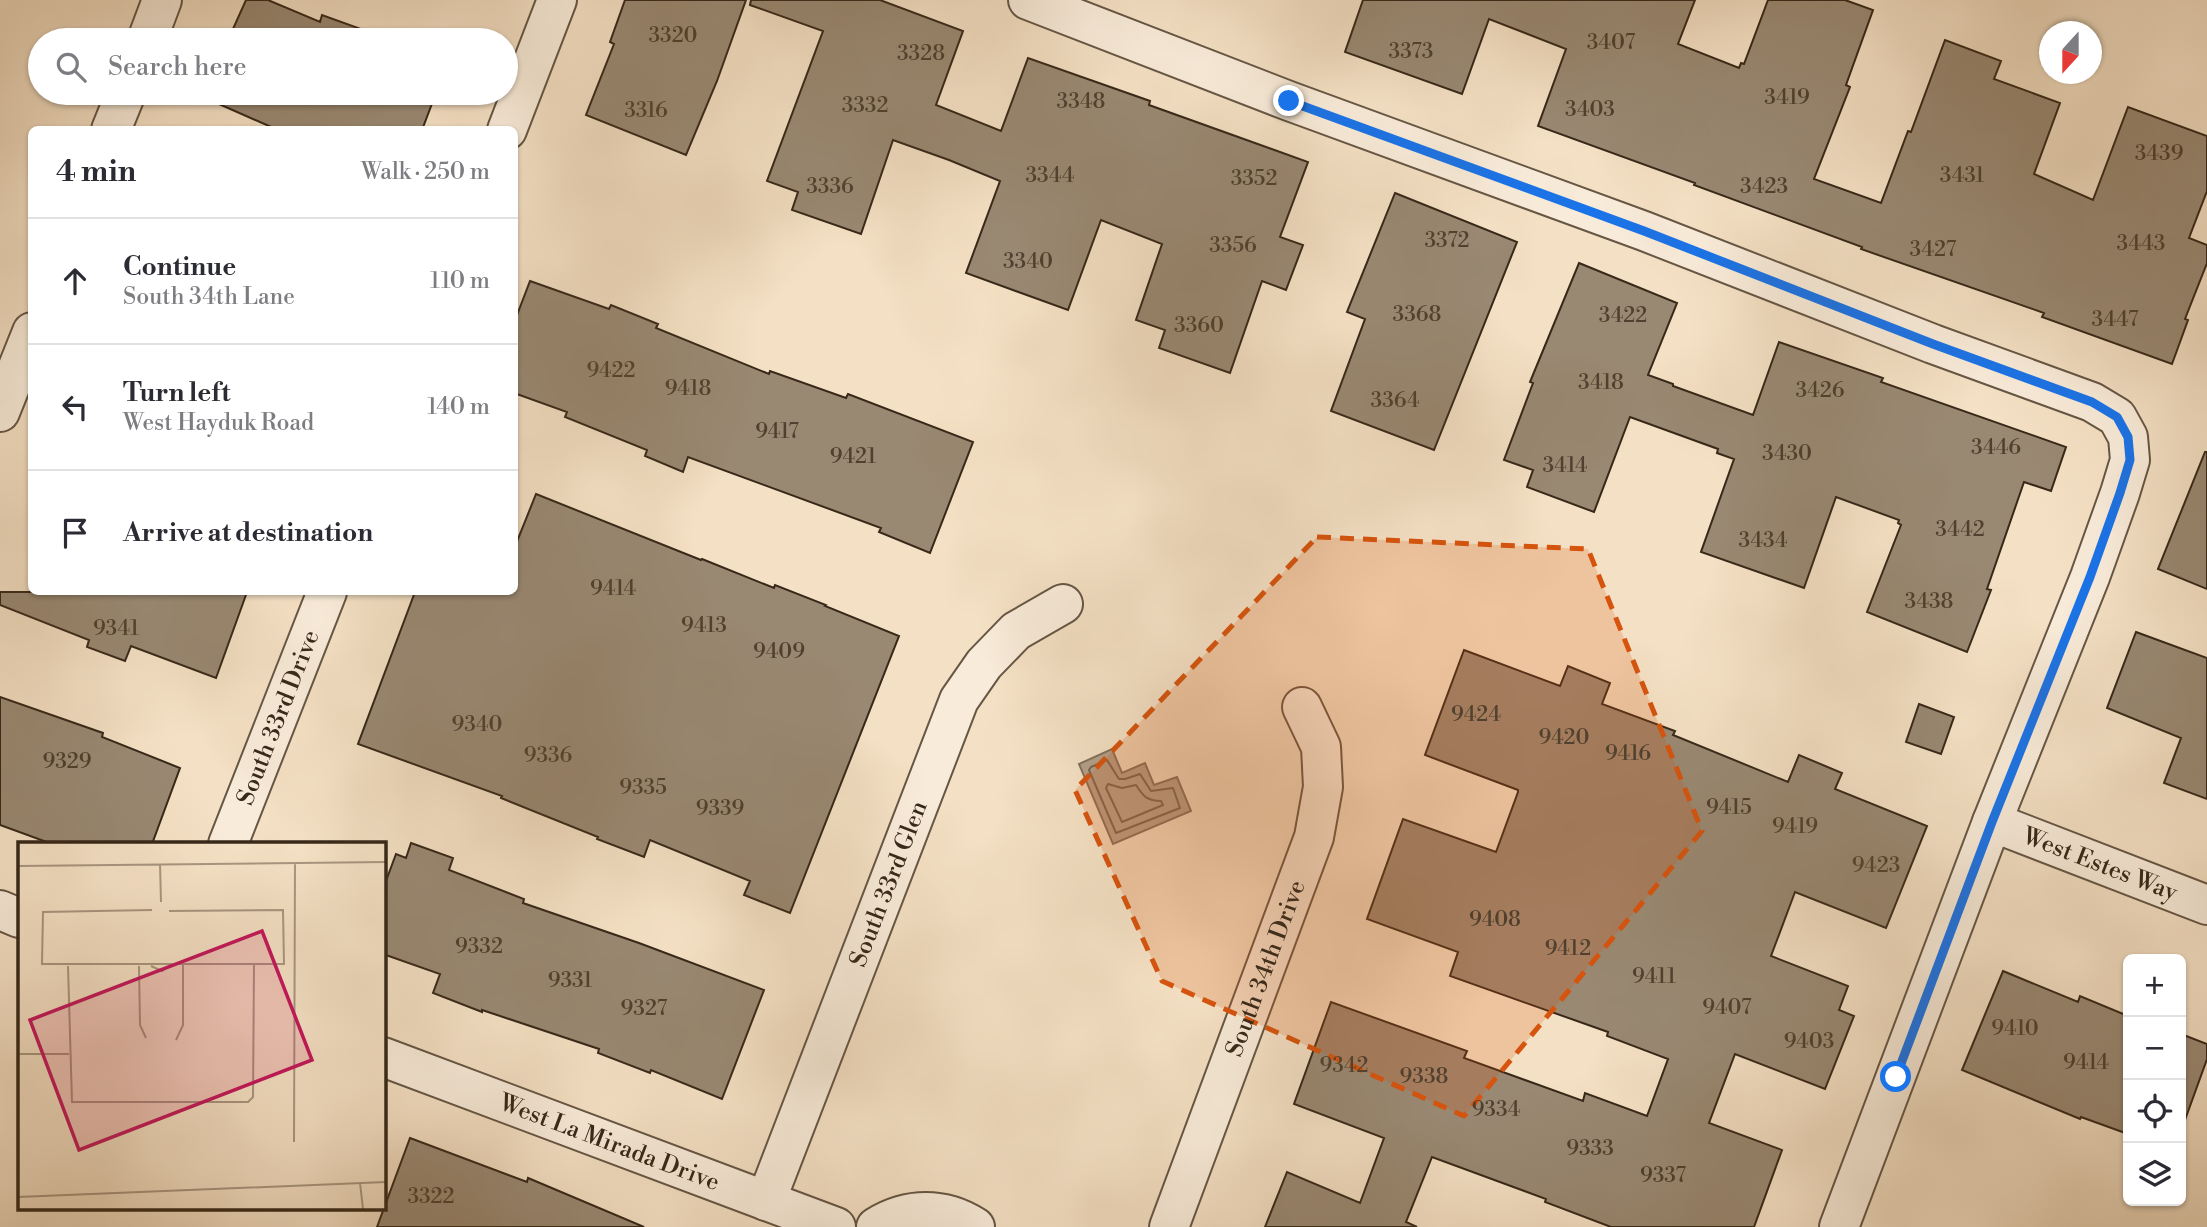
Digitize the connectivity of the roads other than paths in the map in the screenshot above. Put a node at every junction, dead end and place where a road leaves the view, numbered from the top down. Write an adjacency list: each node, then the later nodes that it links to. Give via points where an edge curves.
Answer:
1 (163, 0): 4 (street)
2 (556, 0): 5 (street)
3 (1028, 0): 15 (street, via 2092,402 2117,417 2128,437 2130,460 2120,493)
4 (152, 28)
5 (518, 101)
6 (121, 105): 8 (street)
7 (516, 105): 9 (street)
8 (113, 126)
9 (509, 126)
10 (28, 342): 11 (street)
11 (0, 412)
12 (326, 595): 16 (street, South 33rd Drive)
13 (1063, 604): 21 (street, South 33rd Glen, via 1016,631 984,664 959,700)
14 (1302, 707): 25 (street, South 34th Drive, via 1321,747 1323,787 1314,837)
15 (1992, 822): 17 (street, West Estes Way); 26 (street)
16 (229, 842)
17 (2207, 905)
18 (0, 911): 19 (street)
19 (18, 918)
20 (385, 1058): 21 (street, West La Mirada Drive)
21 (766, 1201): 22 (street, West La Mirada Drive)
22 (836, 1227)
23 (876, 1227): 24 (street, via 906,1213 928,1212 959,1216)
24 (975, 1227)
25 (1170, 1227)
26 (1839, 1227)

